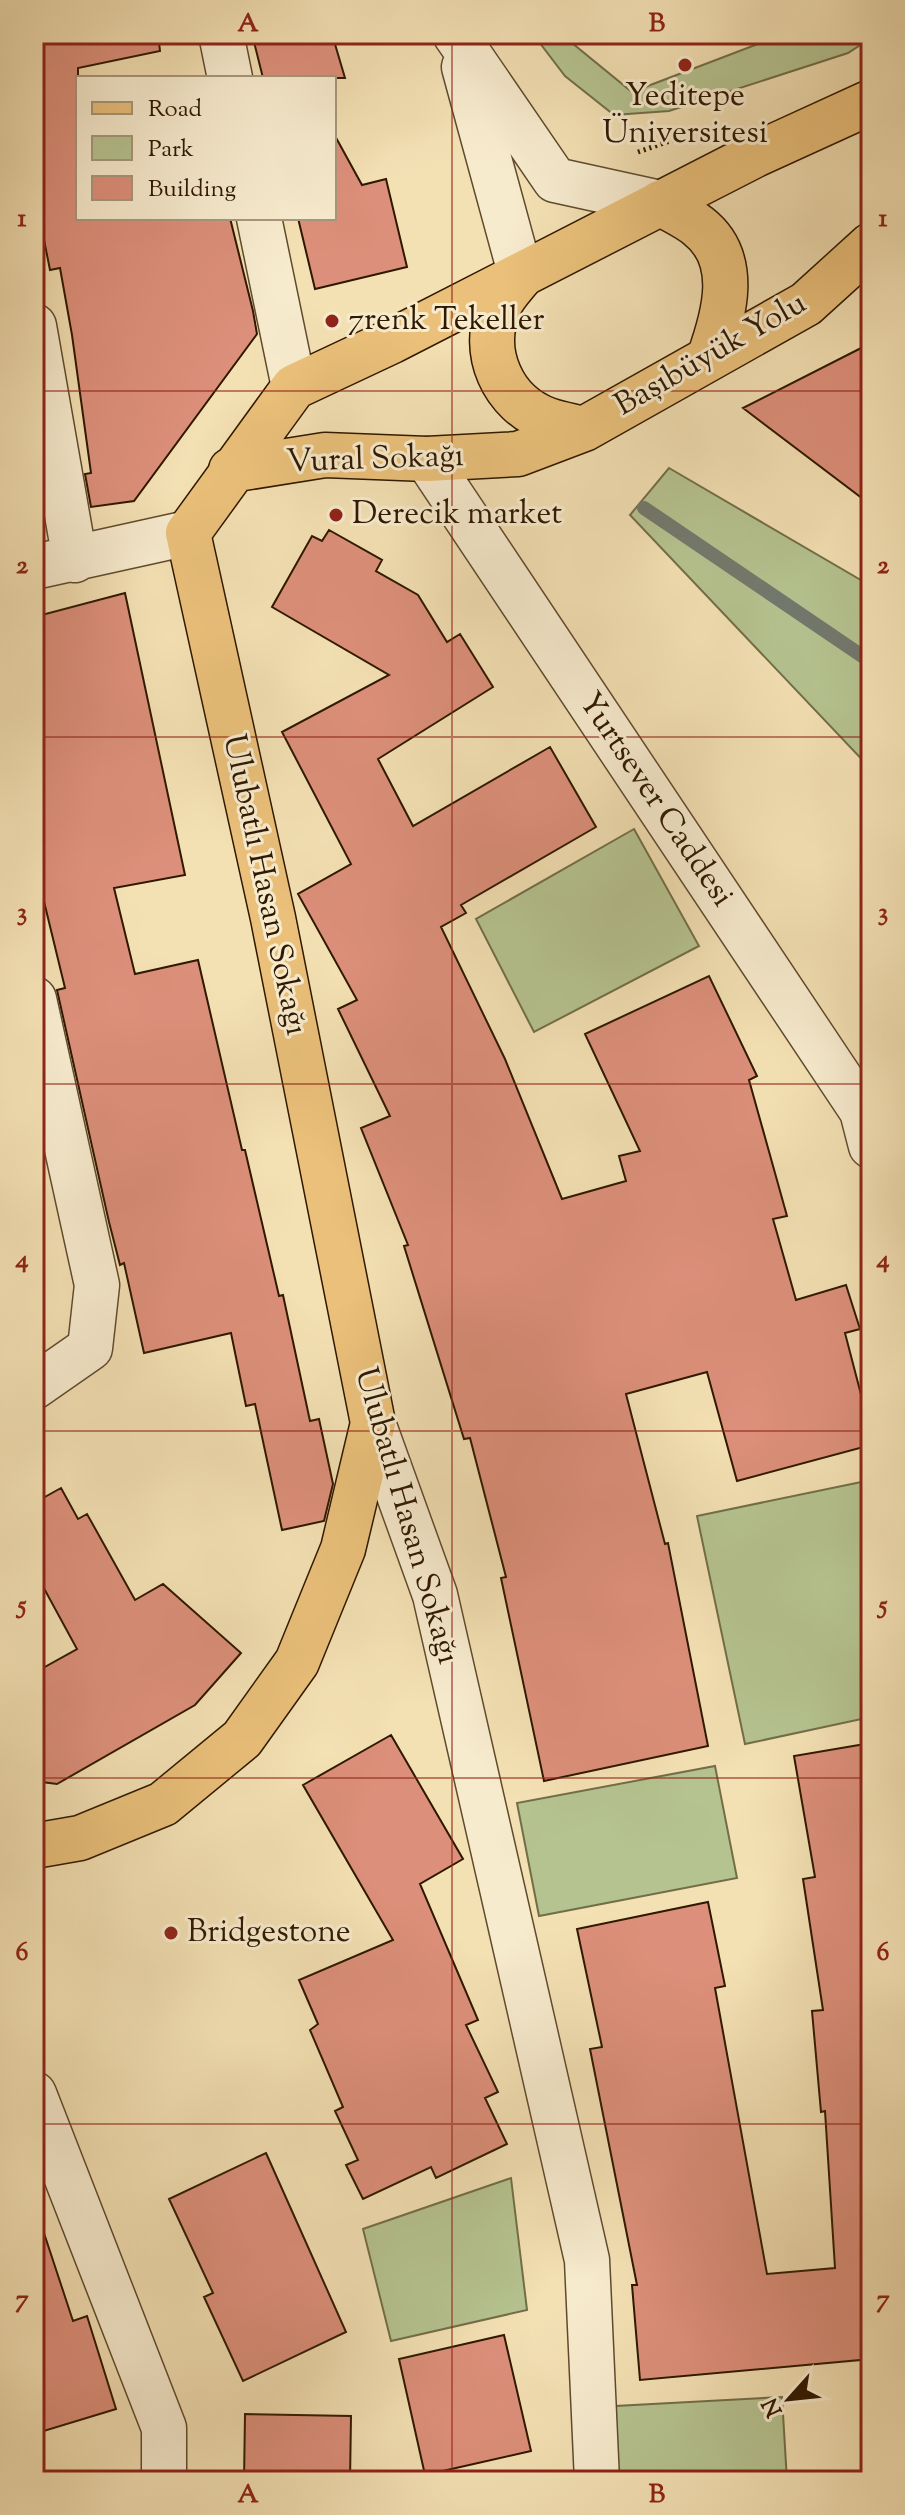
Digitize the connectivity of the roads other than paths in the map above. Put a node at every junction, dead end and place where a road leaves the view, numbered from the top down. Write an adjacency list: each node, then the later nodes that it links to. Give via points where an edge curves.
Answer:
1 (221, 34): 3 (street)
2 (455, 34): 5 (street, via 555,180); 8 (street)
3 (230, 76)
4 (871, 102): 5 (main road)
5 (660, 203): 8 (main road); 10 (main road, via 700,227 724,271 725,315)
6 (259, 220): 11 (street)
7 (871, 245): 10 (main road, Başıbüyük Yolu, via 806,304)
8 (521, 276): 11 (main road, Vural Sokağı); 12 (main road, via 500,303 493,323 496,368 509,394 526,408 547,420)
9 (34, 326): 16 (street)
10 (709, 358): 12 (main road, Başıbüyük Yolu)
11 (294, 387): 14 (main road, Vural Sokağı)
12 (584, 429): 13 (main road, Vural Sokağı, via 518,454)
13 (427, 459): 14 (main road, Vural Sokağı, via 325,455); 18 (street, Yurtsever Caddesi, via 862,1111)
14 (231, 470): 15 (main road)
15 (188, 533): 16 (street); 20 (main road, Ulubatlı Hasan Sokağı, via 273,918)
16 (55, 564)
17 (34, 999): 19 (street, via 97,1285 90,1348)
18 (871, 1146)
19 (35, 1383)
20 (373, 1423): 21 (main road, via 343,1549 297,1662 242,1739 163,1804 80,1838); 24 (street, Ulubatlı Hasan Sokağı, via 435,1595 587,2260)
21 (34, 1846)
22 (34, 2094): 23 (street, via 164,2428)
23 (164, 2481)
24 (597, 2481)

